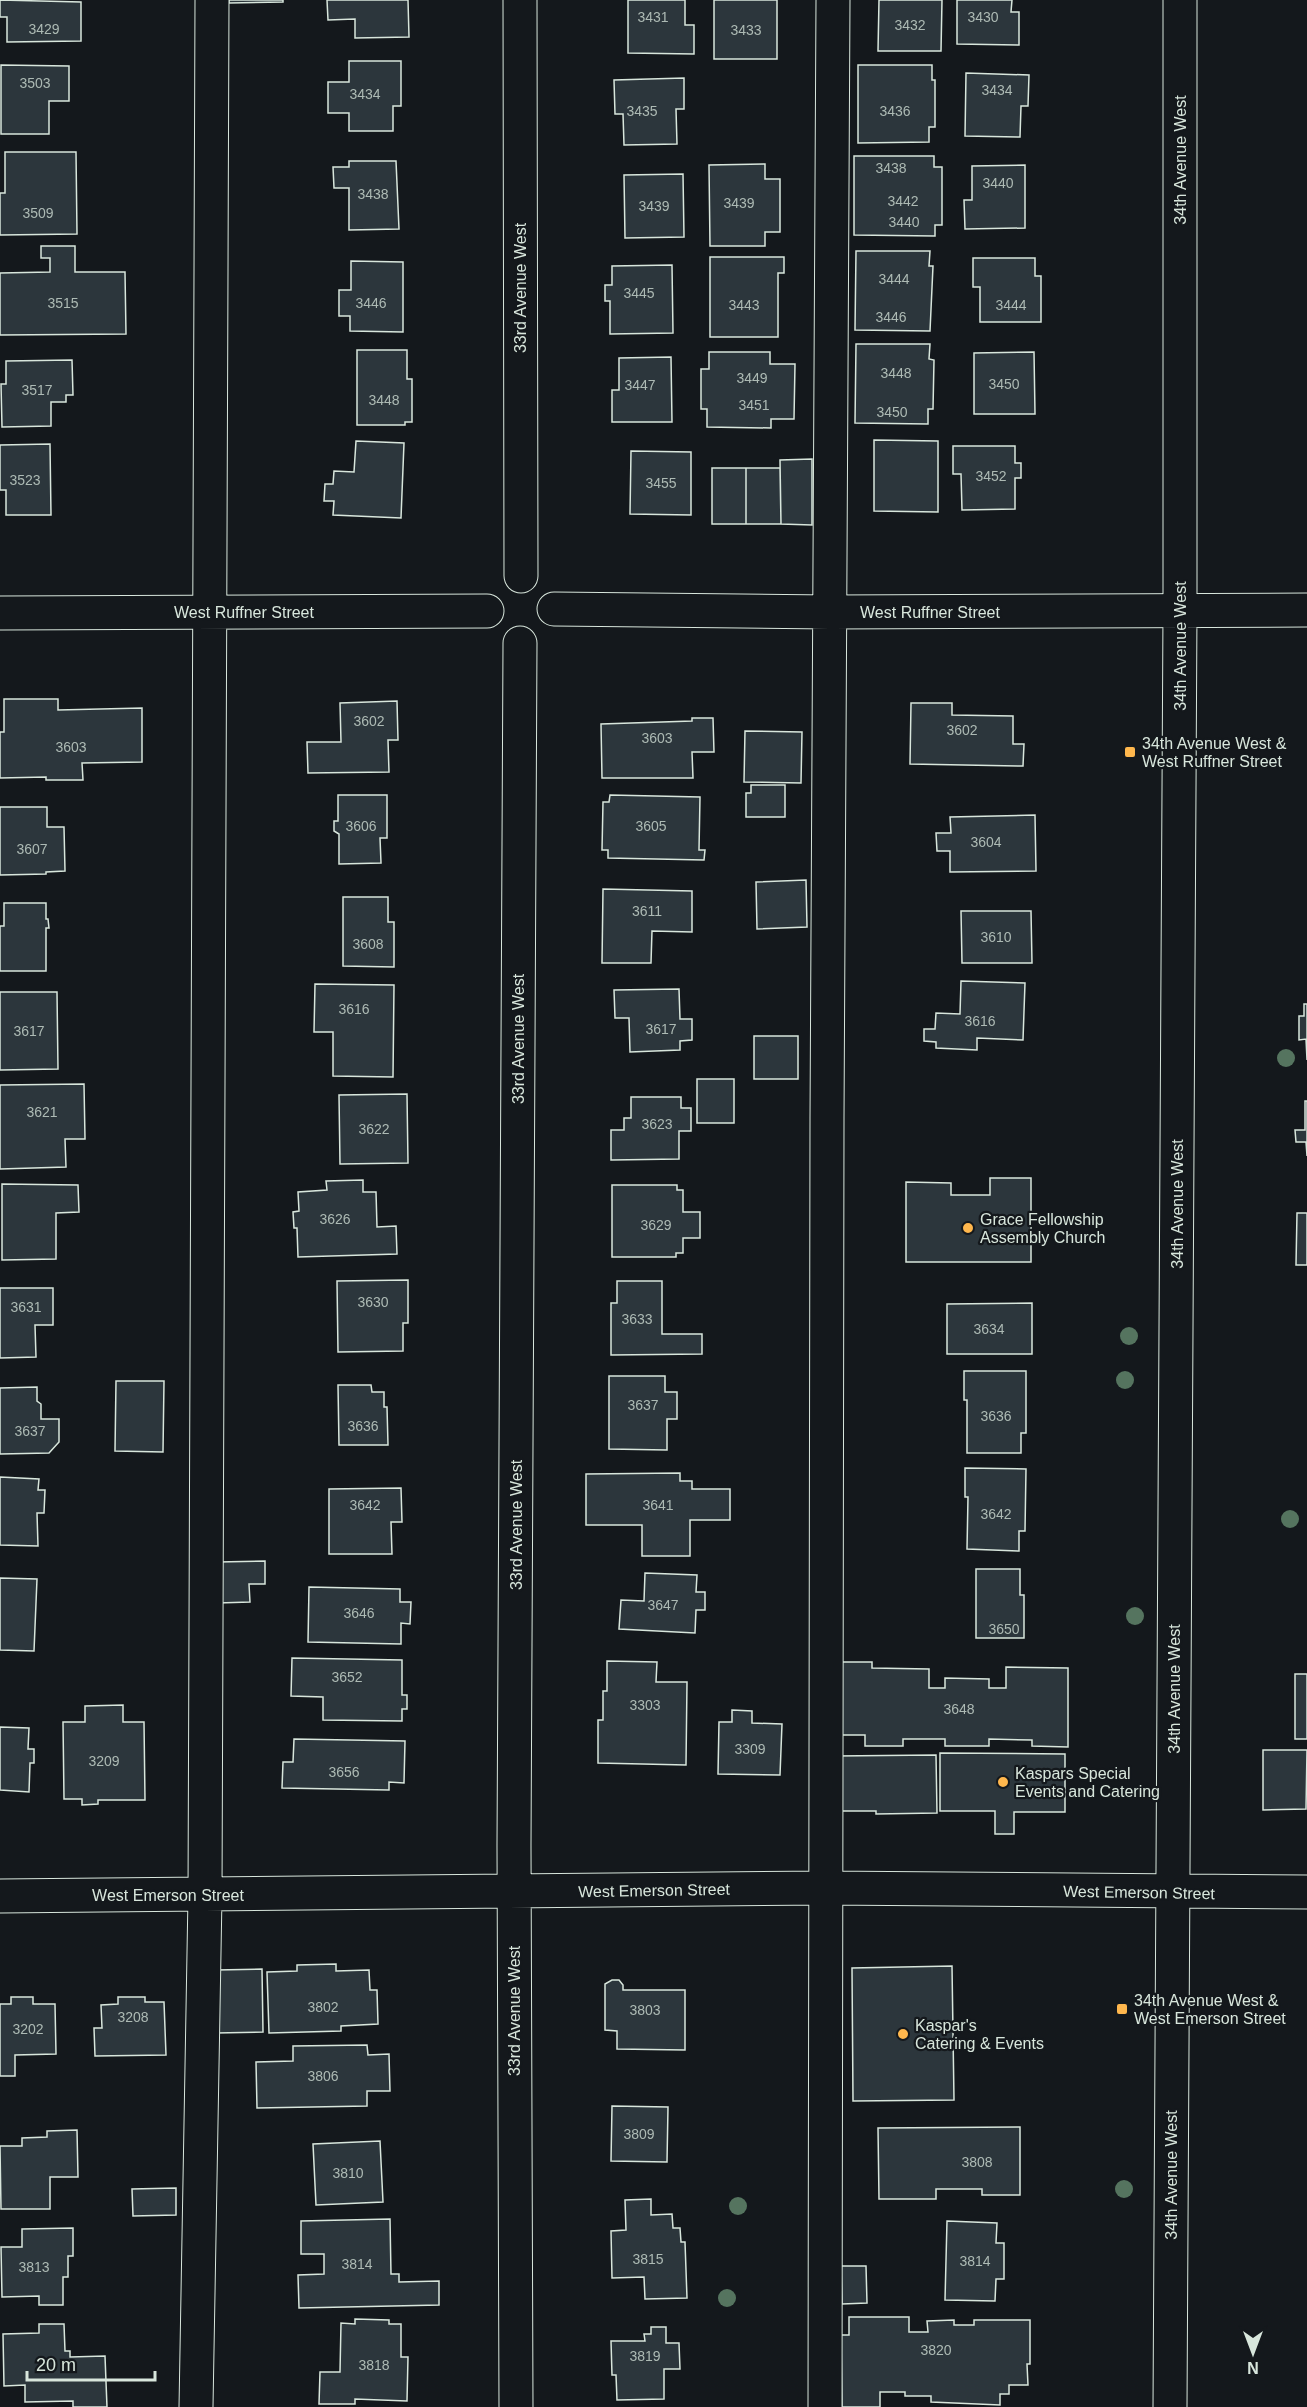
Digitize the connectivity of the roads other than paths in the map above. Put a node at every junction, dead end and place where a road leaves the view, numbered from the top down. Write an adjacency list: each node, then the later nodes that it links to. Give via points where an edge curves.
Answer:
1 (212, 0): 10 (street)
2 (520, 0): 5 (street, 33rd Avenue West)
3 (833, 0): 11 (street)
4 (1180, 0): 7 (street, 34th Avenue West)
5 (521, 576): 6 (street, via 544,585); 9 (street, via 504,580 496,587)
6 (554, 609): 11 (street, West Ruffner Street); 13 (street, via 544,633)
7 (1180, 610): 8 (street, West Ruffner Street); 11 (street, West Ruffner Street); 17 (street, 34th Avenue West)
8 (1307, 610)
9 (487, 611): 10 (street, West Ruffner Street); 13 (street, via 493,629 502,638)
10 (211, 612): 12 (street, West Ruffner Street); 19 (street)
11 (830, 612): 14 (street)
12 (0, 613)
13 (520, 643): 15 (street, 33rd Avenue West)
14 (825, 1888): 15 (street, West Emerson Street); 17 (street, West Emerson Street); 22 (street)
15 (514, 1892): 19 (street, West Emerson Street); 21 (street, 33rd Avenue West)
16 (1307, 1892): 17 (street, West Emerson Street)
17 (1172, 1893): 23 (street, 34th Avenue West)
18 (0, 1896): 19 (street, West Emerson Street)
19 (205, 1896): 20 (street)
20 (196, 2407)
21 (516, 2407)
22 (825, 2407)
23 (1170, 2407)

